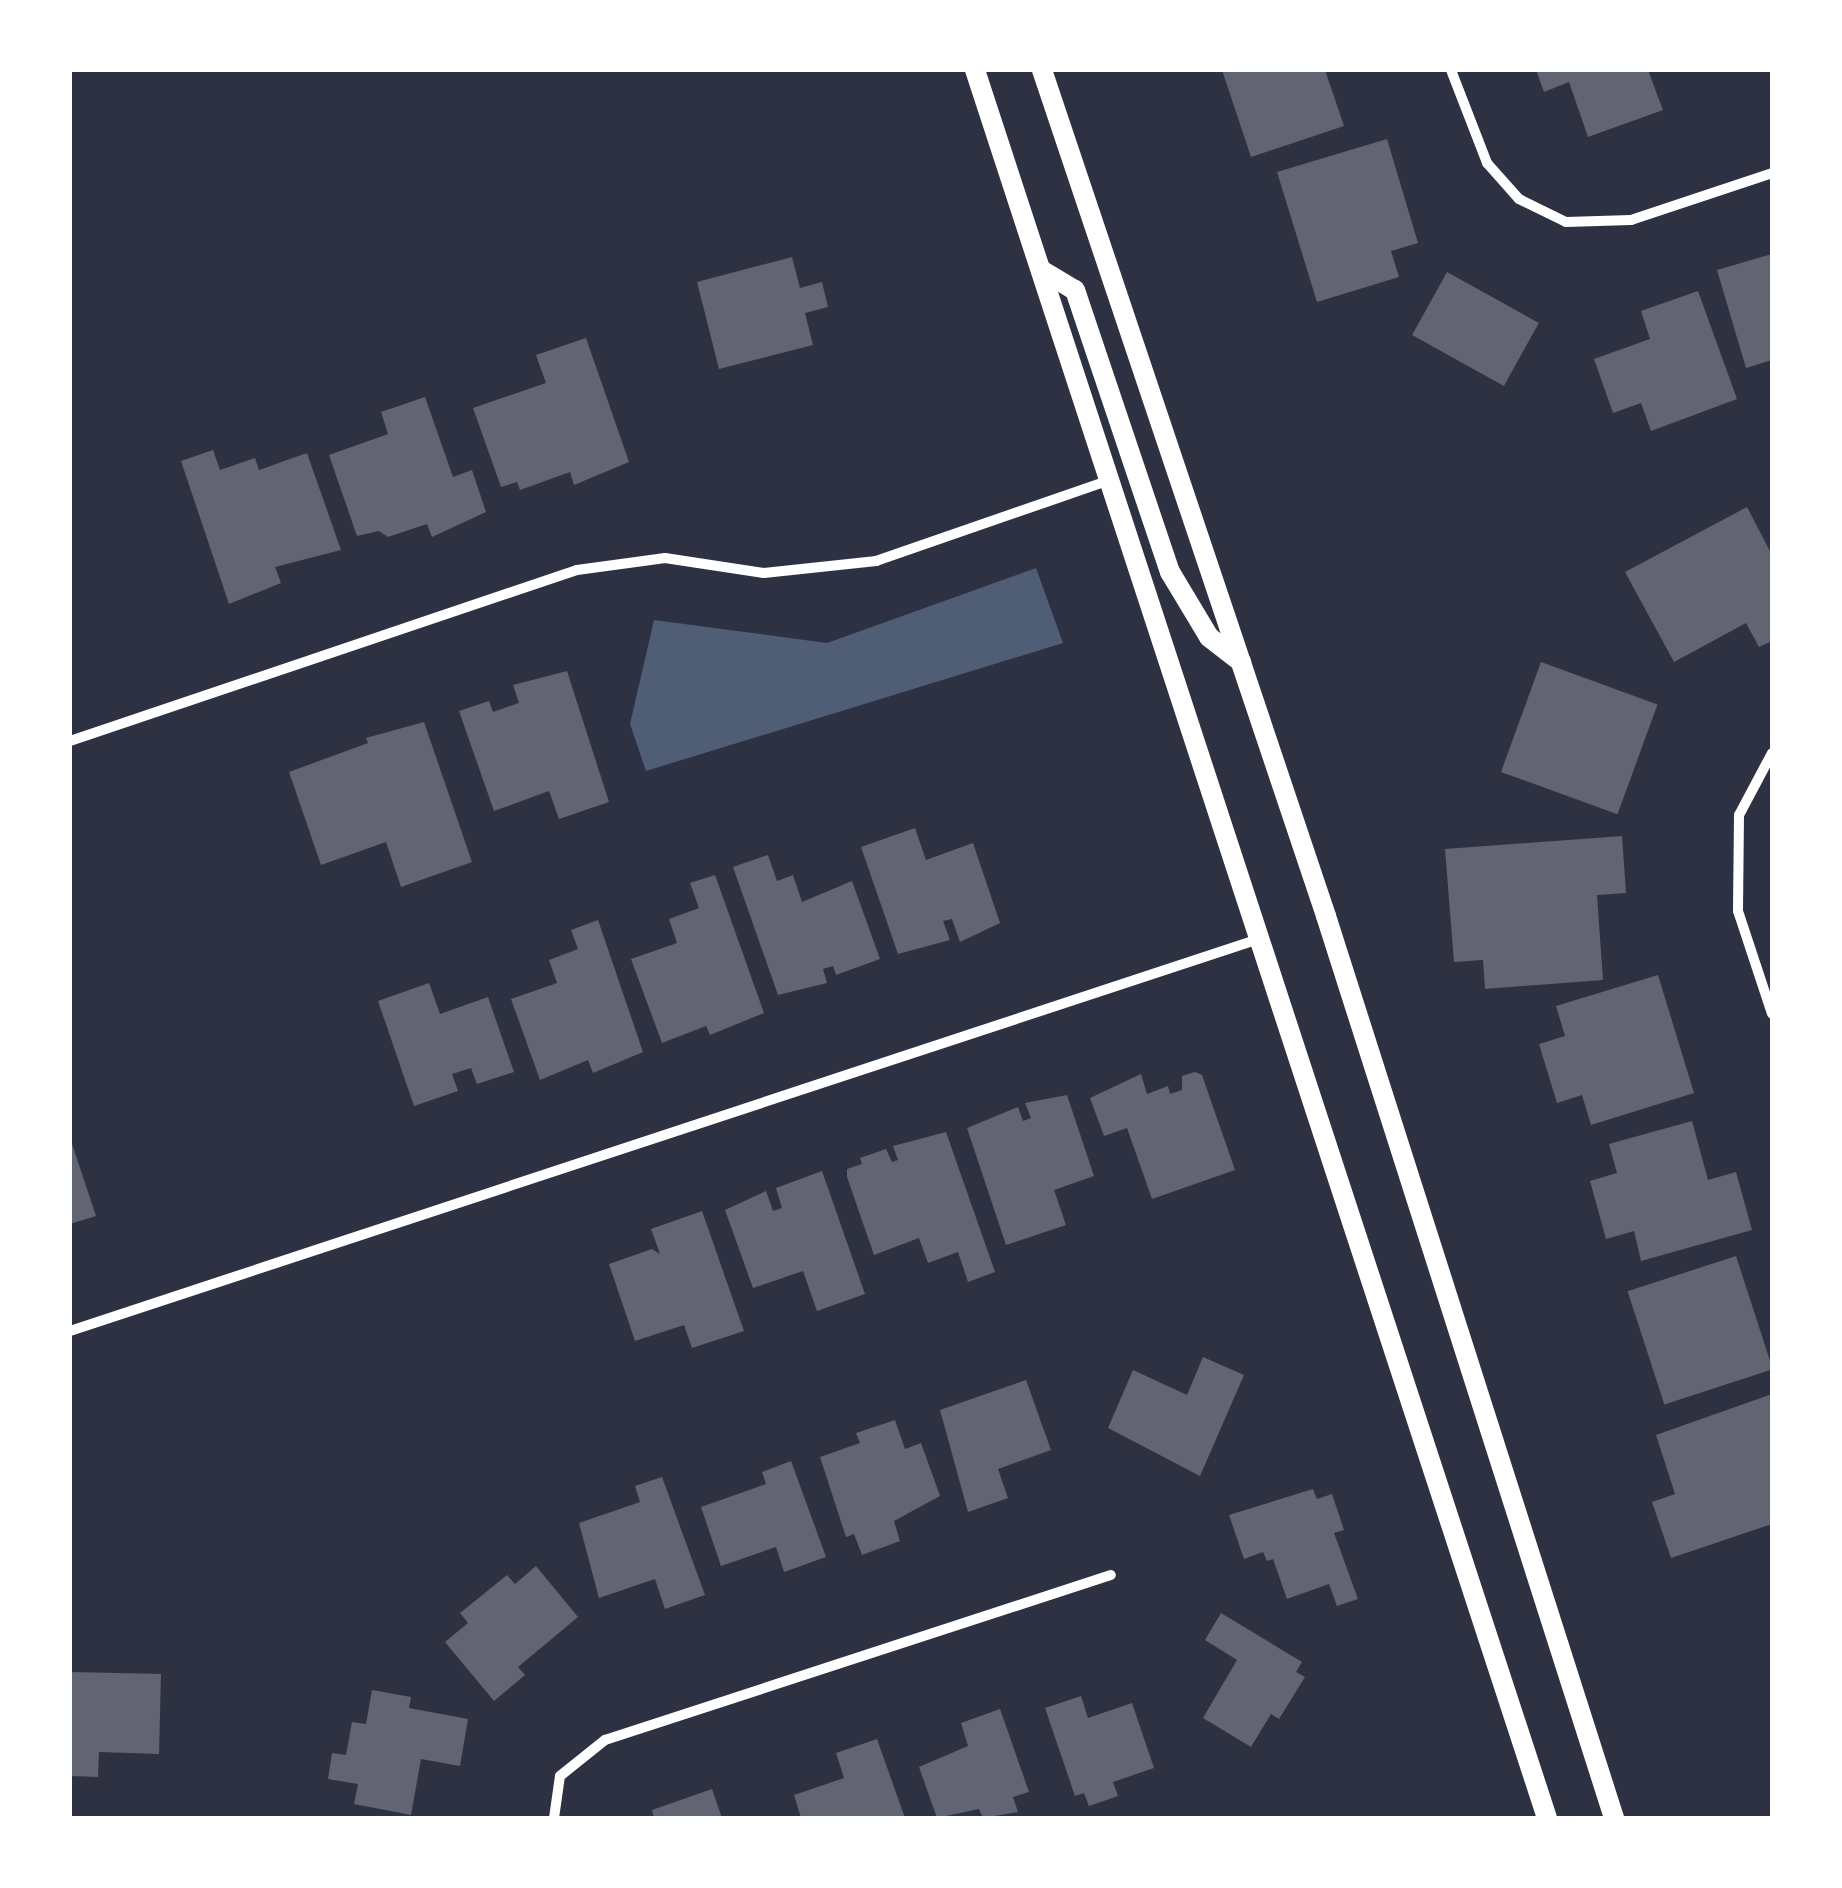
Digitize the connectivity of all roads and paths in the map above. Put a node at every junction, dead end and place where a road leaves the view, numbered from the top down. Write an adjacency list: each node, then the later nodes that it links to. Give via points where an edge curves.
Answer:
1 (976, 70): 5 (main road)
2 (1042, 70): 7 (main road)
3 (1450, 70): 4 (street, via 1486,163 1518,200 1566,222 1631,220)
4 (1772, 173)
5 (1043, 272): 6 (main road); 7 (main road, via 1075,290 1170,572 1208,637)
6 (1111, 479): 8 (street, via 876,561 764,573 665,558 577,570); 10 (main road)
7 (1242, 664): 16 (main road)
8 (70, 741)
9 (1772, 753): 11 (street, via 1739,815 1738,911)
10 (1262, 937): 12 (street); 15 (main road)
11 (1772, 1014)
12 (70, 1331)
13 (1110, 1574): 14 (street, via 606,1740 560,1776)
14 (554, 1818)
15 (1547, 1818)
16 (1614, 1818)

